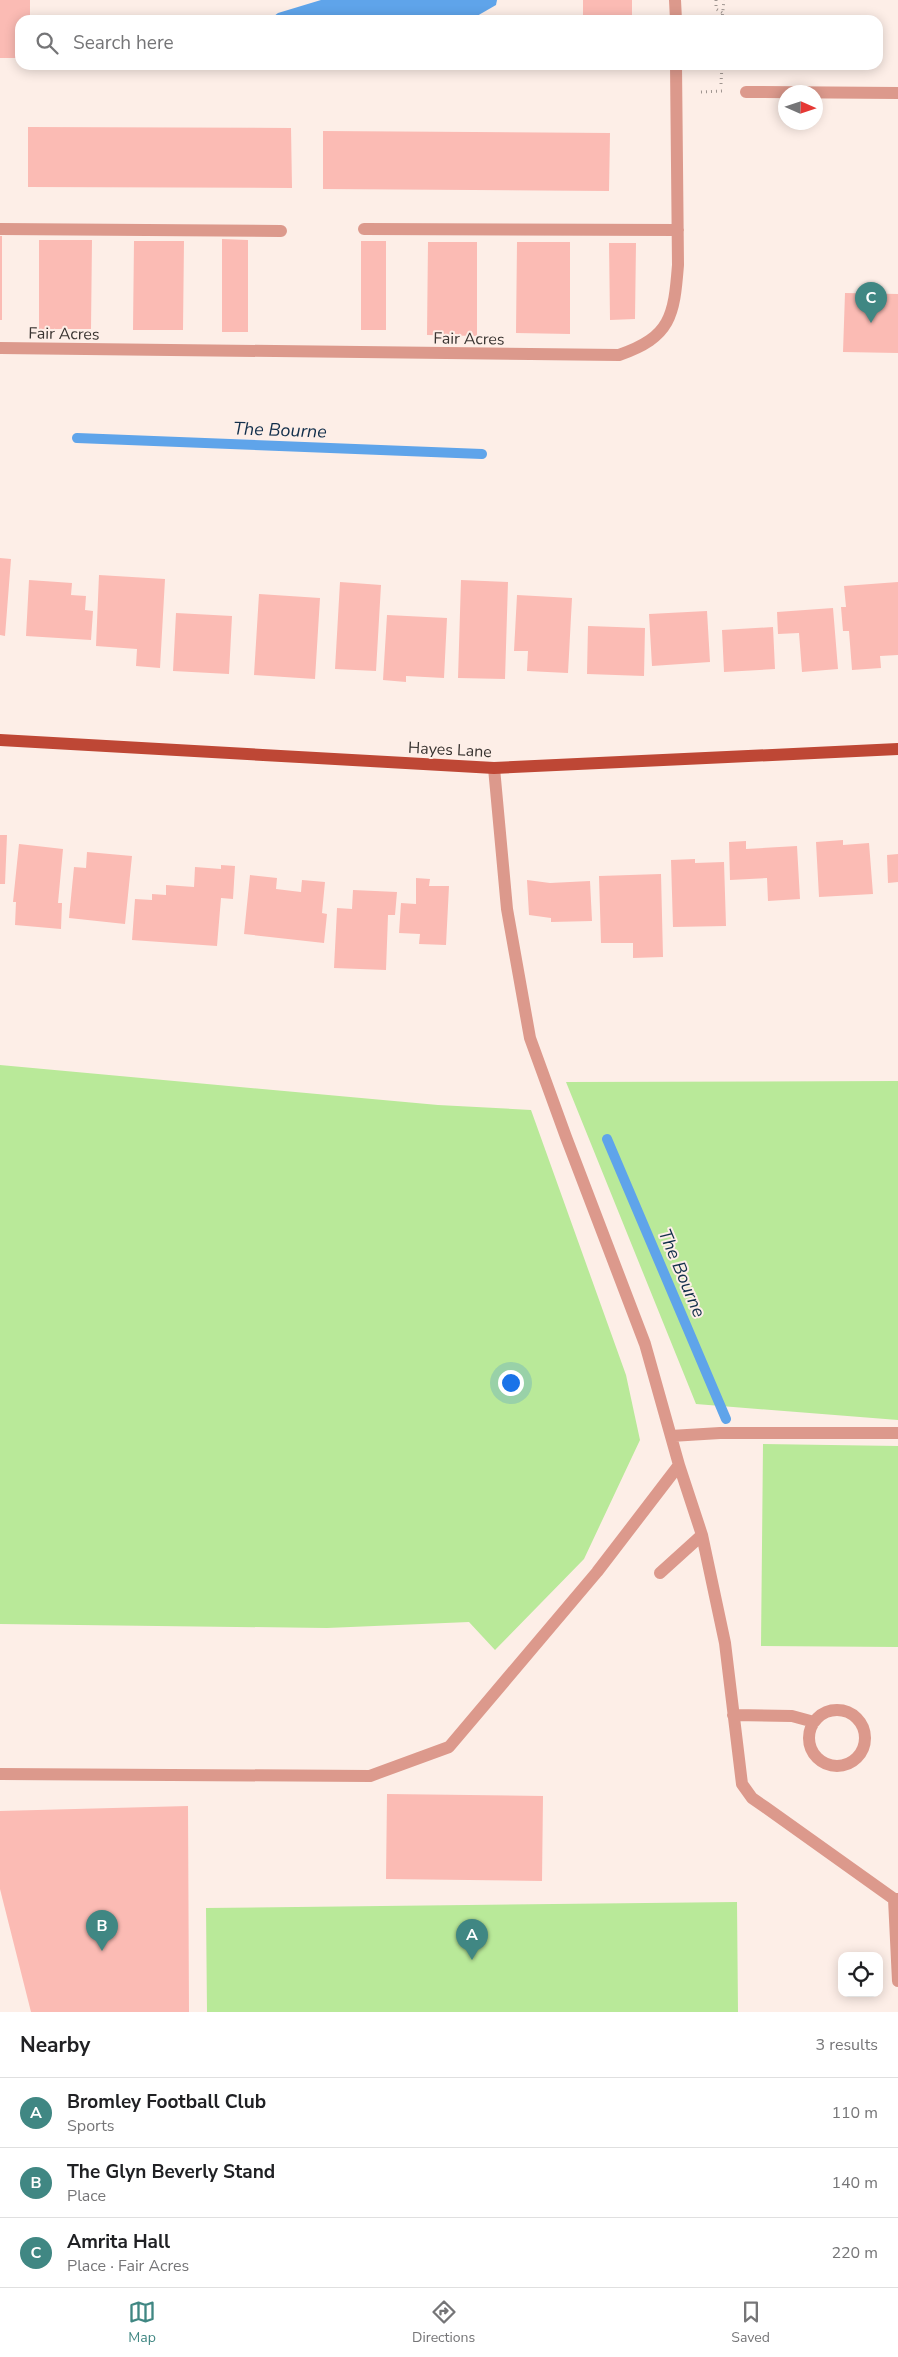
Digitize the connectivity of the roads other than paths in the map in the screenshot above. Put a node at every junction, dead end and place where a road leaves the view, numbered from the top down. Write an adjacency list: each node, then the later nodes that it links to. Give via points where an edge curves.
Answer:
1 (675, 0): 2 (street)
2 (676, 15)
3 (676, 70): 8 (street, Fair Acres)
4 (746, 92): 5 (street)
5 (898, 93)
6 (0, 229): 9 (street)
7 (364, 229): 8 (street)
8 (678, 230): 10 (street, Fair Acres, via 672,315 660,333 647,343 619,355)
9 (281, 231)
10 (0, 348)
11 (0, 740): 13 (main road, Hayes Lane)
12 (898, 749): 13 (main road, Hayes Lane)
13 (494, 768): 15 (street, via 507,908 530,1038 645,1344)
14 (898, 1433): 15 (street)
15 (671, 1436): 16 (street)
16 (679, 1465): 17 (street); 21 (street, via 597,1572 449,1747 370,1776)
17 (702, 1535): 18 (street); 19 (street, via 725,1643)
18 (660, 1573)
19 (733, 1715): 20 (street, via 792,1716); 22 (street, via 742,1784 752,1798)
20 (814, 1722): 20 (street, via 829,1711 838,1709 856,1716 865,1732 864,1750 851,1764 832,1766 824,1763 811,1749 810,1731)
21 (0, 1774)
22 (896, 1899): 23 (street)
23 (898, 1981)

